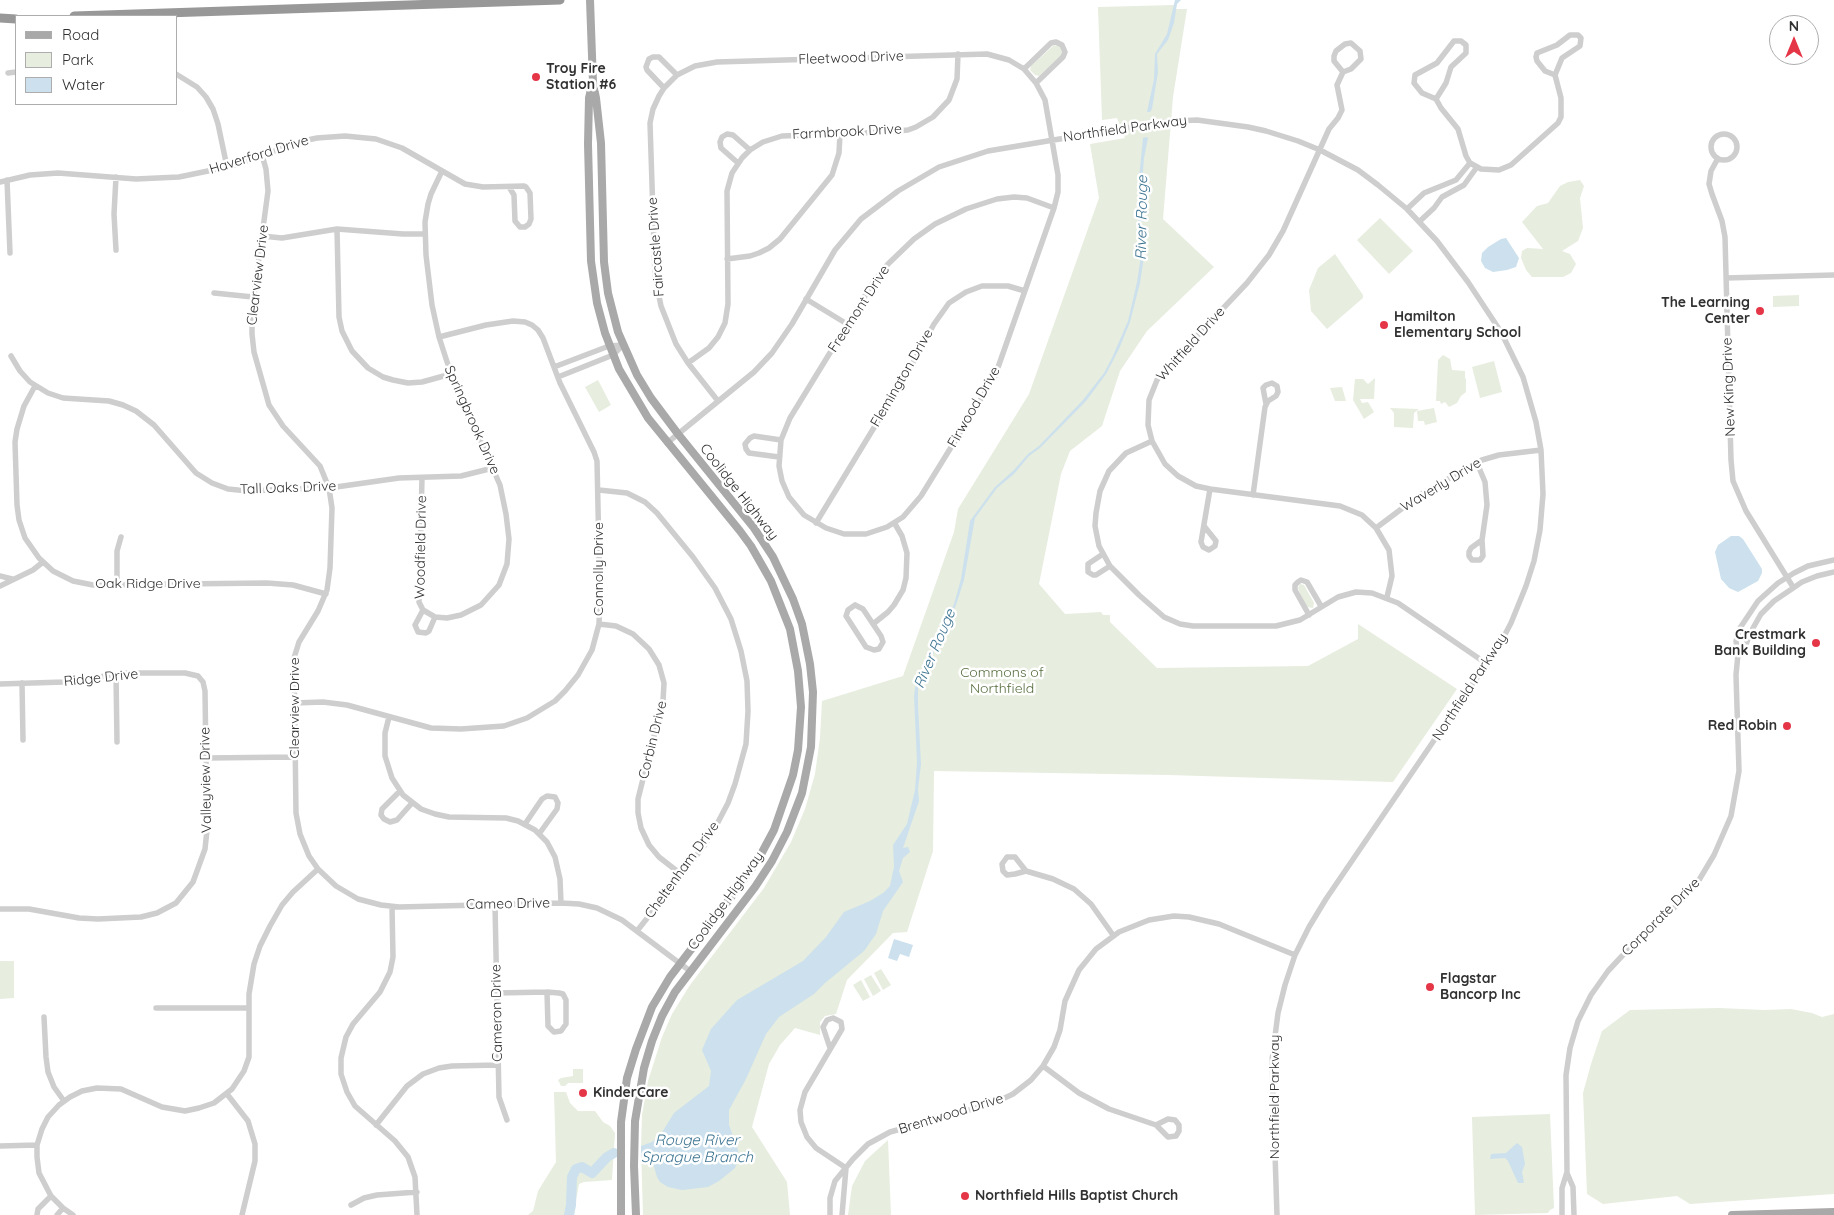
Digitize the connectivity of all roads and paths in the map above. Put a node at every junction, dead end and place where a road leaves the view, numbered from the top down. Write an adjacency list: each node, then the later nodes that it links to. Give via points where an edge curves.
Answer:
1 (560, 0): 3 (highway)
2 (590, 0): 16 (main road, Coolidge Highway)
3 (104, 15)
4 (0, 18): 5 (highway)
5 (15, 18)
6 (958, 54): 7 (street, Fleetwood Drive, via 995,55); 12 (street, Fleetwood Drive, via 717,62 695,66); 19 (street, Farmbrook Drive, via 953,92 933,117 908,130)
7 (1024, 69): 15 (street, Fleetwood Drive); 15 (street, via 1051,44 1062,44 1063,57)
8 (15, 72): 10 (street)
9 (1343, 72): 9 (street, Whitfield Drive, via 1361,59 1360,51 1351,43 1345,44 1334,56); 22 (street, Whitfield Drive, via 1338,85 1342,110)
10 (8, 73)
11 (178, 75): 27 (street, via 197,87 213,109)
12 (677, 75): 14 (street, Fleetwood Drive); 17 (street, via 659,57 649,59 646,67)
13 (1554, 75): 13 (street, via 1562,58 1580,46 1578,35 1570,35 1555,46 1537,52 1537,61); 26 (street, via 1562,98 1561,117 1555,128 1506,168 1492,170)
14 (671, 81): 17 (street, Faircastle Drive)
15 (1036, 82): 20 (street, Fleetwood Drive, via 1045,100)
16 (593, 83): 50 (main road, Coolidge Highway, via 601,143 606,277); 51 (main road, Coolidge Highway, via 589,98 588,144 591,261 597,303)
17 (664, 88): 54 (street, Faircastle Drive, via 650,123 655,276 665,321)
18 (1436, 99): 18 (street, via 1451,68 1466,53 1466,45 1461,41 1454,41 1441,59 1414,78 1414,84 1422,93); 26 (street, via 1460,132 1466,156)
19 (840, 134): 21 (street, Farmbrook Drive, via 782,136); 41 (street, via 839,153 832,175 786,232 759,253)
20 (1052, 139): 22 (street, Northfield Parkway, via 1162,122 1197,120 1266,131); 33 (street, Firwood Drive, via 1059,187); 47 (street, Northfield Parkway, via 988,151 939,167 898,191 861,219 835,250)
21 (750, 150): 25 (street, Farmbrook Drive); 25 (street, via 733,135 722,137 721,148)
22 (1320, 150): 34 (street, Northfield Parkway, via 1364,174); 63 (street, Whitfield Drive, via 1269,255 1156,380 1148,411)
23 (262, 155): 27 (street, Haverford Drive); 28 (street, Haverford Drive, via 310,139 355,136 394,144); 38 (street, Clearview Drive, via 268,184)
24 (1717, 160): 24 (street, via 1727,160 1736,153 1736,142 1731,136 1722,134 1712,140 1711,153); 43 (street, New King Drive, via 1709,184 1723,225)
25 (738, 163): 41 (street, Farmbrook Drive, via 727,191)
26 (1473, 165): 34 (street, via 1458,178 1424,194); 35 (street, via 1464,185 1442,197)
27 (227, 167): 29 (street, Haverford Drive, via 179,177)
28 (442, 171): 32 (street, Haverford Drive, via 474,186); 37 (street, Springbrook Drive, via 428,204)
29 (116, 177): 30 (street, Haverford Drive, via 58,172); 39 (street)
30 (7, 180): 31 (street, Haverford Drive); 40 (street)
31 (0, 182)
32 (508, 187): 32 (street, Haverford Drive, via 514,195 515,222 525,227 531,219 529,190 524,186)
33 (1054, 208): 44 (street, Firwood Drive); 48 (street, Freemont Drive, via 1027,198 1006,198 974,206 942,220 914,239 888,264)
34 (1407, 209): 35 (street, Northfield Parkway)
35 (1420, 221): 65 (street, Northfield Parkway, via 1468,282 1511,351 1528,391)
36 (337, 229): 37 (street); 38 (street, via 282,238); 56 (street, via 340,317 342,331 352,351 368,368 393,380 422,382)
37 (425, 234): 49 (street, Springbrook Drive, via 428,279)
38 (262, 236): 46 (street, Clearview Drive)
39 (116, 250)
40 (10, 253)
41 (727, 259): 54 (street, Farmbrook Drive, via 725,323 708,348)
42 (1834, 275): 43 (street)
43 (1726, 278): 86 (street, New King Drive, via 1733,481 1746,511)
44 (1024, 291): 74 (street, Flemington Drive, via 1008,286 982,286 949,303); 75 (street, Firwood Drive, via 995,376 915,506)
45 (214, 293): 46 (street)
46 (253, 297): 70 (street, Clearview Drive, via 253,344 267,398 278,420 320,466)
47 (806, 299): 48 (street); 59 (street, Northfield Parkway, via 772,353)
48 (847, 324): 62 (street, Freemont Drive, via 790,418)
49 (439, 337): 55 (street, Connolly Drive, via 493,323 525,322 540,333); 56 (street, Springbrook Drive)
50 (623, 345): 51 (street); 53 (street); 61 (main road, Coolidge Highway, via 641,383)
51 (609, 346): 53 (main road, Coolidge Highway); 55 (street)
52 (10, 356): 58 (street, Tall Oaks Drive)
53 (613, 356): 57 (street); 64 (main road, Coolidge Highway, via 636,400)
54 (688, 363): 59 (street, Faircastle Drive)
55 (554, 367): 57 (street, Connolly Drive)
56 (451, 374): 68 (street, Springbrook Drive)
57 (558, 377): 72 (street, Connolly Drive, via 594,452)
58 (35, 386): 70 (street, Tall Oaks Drive, via 63,398 109,401 136,411 154,425 196,473 221,487 242,490); 82 (street, Oak Ridge Drive, via 24,406 15,442 17,504 25,538)
59 (718, 402): 61 (street, Northfield Parkway)
60 (1266, 404): 73 (street)
61 (678, 434): 64 (street, Northfield Parkway); 128 (main road, Coolidge Highway, via 754,528 782,574 803,629 814,692 811,747 802,793 787,832 755,887)
62 (781, 440): 66 (street, Freemont Drive); 66 (street, via 754,436 746,444 750,453)
63 (1152, 441): 71 (street, Whitfield Drive, via 1159,456 1178,476); 80 (street, via 1121,458 1103,481 1095,520)
64 (668, 443): 127 (main road, Coolidge Highway, via 740,531 771,581 790,629 801,708 793,774 774,830 741,884)
65 (1541, 450): 67 (street, Waverly Drive, via 1490,457); 102 (street, Northfield Parkway, via 1543,505 1534,561 1514,617)
66 (778, 457): 74 (street, Freemont Drive, via 782,482 789,496 800,511)
67 (1477, 463): 77 (street, Waverly Drive, via 1420,495); 79 (street, via 1487,498)
68 (494, 468): 69 (street, Tall Oaks Drive, via 461,476); 97 (street, Springbrook Drive, via 504,499 508,531 507,564 502,579 488,599 475,609 452,617)
69 (422, 478): 70 (street, Tall Oaks Drive); 94 (street, Woodfield Drive, via 418,596)
70 (329, 488): 91 (street, Clearview Drive, via 332,531)
71 (1210, 489): 73 (street, Whitfield Drive); 76 (street)
72 (598, 490): 99 (street, Connolly Drive); 119 (street, Cheltenham Drive, via 627,493 657,513 715,588 735,630 743,660 748,701 746,744 735,784 716,826)
73 (1253, 495): 77 (street, Whitfield Drive, via 1340,506 1362,515)
74 (816, 523): 75 (street, Firwood Drive, via 835,532 851,534 872,532)
75 (894, 524): 100 (street, via 907,553 906,578 894,605)
76 (1204, 526)
77 (1376, 528): 92 (street, Whitfield Drive, via 1386,543 1392,563)
78 (121, 537): 88 (street, via 117,550)
79 (1482, 540)
80 (1103, 554): 83 (street); 83 (street, via 1088,564 1088,572 1096,575)
81 (1834, 560): 86 (street, Corporate Drive, via 1808,566)
82 (43, 562): 87 (street); 88 (street, Oak Ridge Drive, via 73,581)
83 (1110, 566): 95 (street, via 1158,613 1180,624 1200,627 1276,626)
84 (1834, 572): 90 (street, Corporate Drive, via 1810,578)
85 (0, 576): 87 (street)
86 (1786, 577): 90 (street, New King Drive); 96 (street, Corporate Drive, via 1764,595)
87 (12, 579): 89 (street)
88 (117, 585): 91 (street, Oak Ridge Drive, via 267,583 293,585)
89 (0, 586)
90 (1793, 587): 98 (street, Corporate Drive, via 1768,607)
91 (326, 594): 107 (street, Clearview Drive, via 296,649)
92 (1387, 597): 93 (street, via 1356,592); 102 (street)
93 (1321, 606): 95 (street); 95 (street, via 1307,582 1298,582 1295,590)
94 (424, 612): 97 (street); 97 (street, via 415,625 418,632 429,631)
95 (1309, 615)
96 (1747, 616): 98 (street); 101 (street, Corporate Drive, via 1736,641)
97 (435, 617)
98 (1757, 622): 101 (street, Corporate Drive)
99 (599, 624): 108 (street, Connolly Drive, via 588,658 572,684 551,704 527,718 498,727 446,729 419,726); 119 (street, Corbin Drive, via 623,629 639,639 652,653 661,671 663,702 640,791 638,813 649,845)
100 (873, 624): 100 (street, via 861,607 854,605 848,610 846,616 864,645 874,650 879,649 883,642)
101 (1738, 654): 147 (street, Corporate Drive, via 1739,771 1728,823 1696,885 1608,971 1582,1013 1572,1039 1566,1075)
102 (1487, 664): 126 (street, Northfield Parkway, via 1326,899)
103 (116, 674): 104 (street, Ridge Drive, via 191,673); 105 (street, Ridge Drive, via 64,682); 110 (street)
104 (201, 679): 112 (street, Valleyview Drive, via 205,691)
105 (22, 683): 106 (street, Ridge Drive); 109 (street)
106 (0, 684)
107 (294, 703): 108 (street, Connolly Drive, via 339,704); 111 (street, Clearview Drive)
108 (390, 717): 113 (street, via 385,733 385,756)
109 (23, 740)
110 (117, 742)
111 (295, 757): 112 (street); 117 (street, Clearview Drive, via 298,827)
112 (206, 758): 123 (street, Valleyview Drive, via 205,848 192,882 176,902 153,915 122,918 79,918)
113 (400, 791): 114 (street); 114 (street, via 382,809 384,819 396,820)
114 (412, 803): 115 (street, via 442,816 498,817)
115 (525, 824): 116 (street); 116 (street, via 542,799 554,797 557,808)
116 (539, 834): 120 (street, via 556,857)
117 (318, 869): 122 (street, Cameo Drive, via 352,896); 132 (street, via 287,899 266,932 254,964)
118 (1026, 870): 125 (street, via 1079,893 1092,904)
119 (682, 875): 124 (street, Cheltenham Drive)
120 (561, 903): 121 (street, Cameo Drive); 124 (street, Cameo Drive, via 585,905 603,911)
121 (495, 904): 122 (street, Cameo Drive); 130 (street, Cameron Drive)
122 (392, 907): 140 (street, via 393,957 390,972 380,992 350,1030 341,1058 341,1074 347,1092 355,1106)
123 (0, 909)
124 (637, 931): 127 (street, Cameo Drive)
125 (1113, 935): 126 (street, Brentwood Drive, via 1149,920 1190,917 1219,924); 136 (street, Brentwood Drive, via 1092,954 1076,976 1056,1042)
126 (1296, 955): 165 (street, Northfield Parkway, via 1282,997 1273,1046)
127 (679, 963): 128 (street, Cameo Drive); 144 (main road, Coolidge Highway, via 645,1022 627,1078 621,1122)
128 (690, 971): 145 (main road, Coolidge Highway, via 662,1016 644,1068 635,1120)
129 (547, 992): 129 (street, via 548,1026 554,1032 561,1031 566,1024 566,1000 561,993); 130 (street)
130 (497, 994): 135 (street, Cameron Drive)
131 (156, 1008): 132 (street)
132 (249, 1008): 137 (street, via 249,1057 241,1078)
133 (44, 1017): 138 (street, via 48,1072)
134 (830, 1048): 134 (street, via 842,1029 841,1022 833,1018 827,1020 823,1027); 146 (street, via 804,1092 801,1122 816,1148)
135 (498, 1065): 139 (street, Cameron Drive, via 499,1097); 140 (street, via 452,1066 423,1074 407,1086)
136 (1043, 1066): 141 (street, via 1100,1105); 146 (street, Brentwood Drive, via 1021,1088 1001,1100 882,1135 861,1150)
137 (227, 1094): 138 (street, via 207,1106 185,1110 162,1107 113,1088 89,1089); 159 (street, via 248,1121 255,1144 255,1160)
138 (64, 1101): 142 (street, via 45,1122)
139 (507, 1120)
140 (376, 1125): 150 (street, via 408,1157)
141 (1156, 1125)
142 (38, 1145): 143 (street); 151 (street, via 39,1173)
143 (0, 1146)
144 (621, 1162): 145 (main road, via 625,1168); 148 (main road, Coolidge Highway)
145 (634, 1166): 149 (main road, Coolidge Highway)
146 (846, 1168): 163 (street, Brentwood Drive, via 835,1181); 164 (street)
147 (1567, 1172): 166 (street, Corporate Drive, via 1562,1188); 167 (street, Corporate Drive, via 1573,1187)
148 (621, 1181): 149 (main road, via 630,1180); 161 (main road, Coolidge Highway)
149 (634, 1185): 162 (main road, Coolidge Highway)
150 (416, 1192): 152 (street, via 377,1195); 160 (street)
151 (51, 1196): 153 (street); 156 (street, via 38,1209)
152 (351, 1205)
153 (63, 1208): 157 (street); 158 (street)
154 (1834, 1212): 155 (main road)
155 (1766, 1214): 168 (main road)
156 (37, 1215)
157 (57, 1215)
158 (73, 1215)
159 (242, 1215)
160 (418, 1215)
161 (621, 1215)
162 (636, 1215)
163 (830, 1215)
164 (842, 1215)
165 (1276, 1215)
166 (1562, 1215)
167 (1574, 1215)
168 (1732, 1215)

